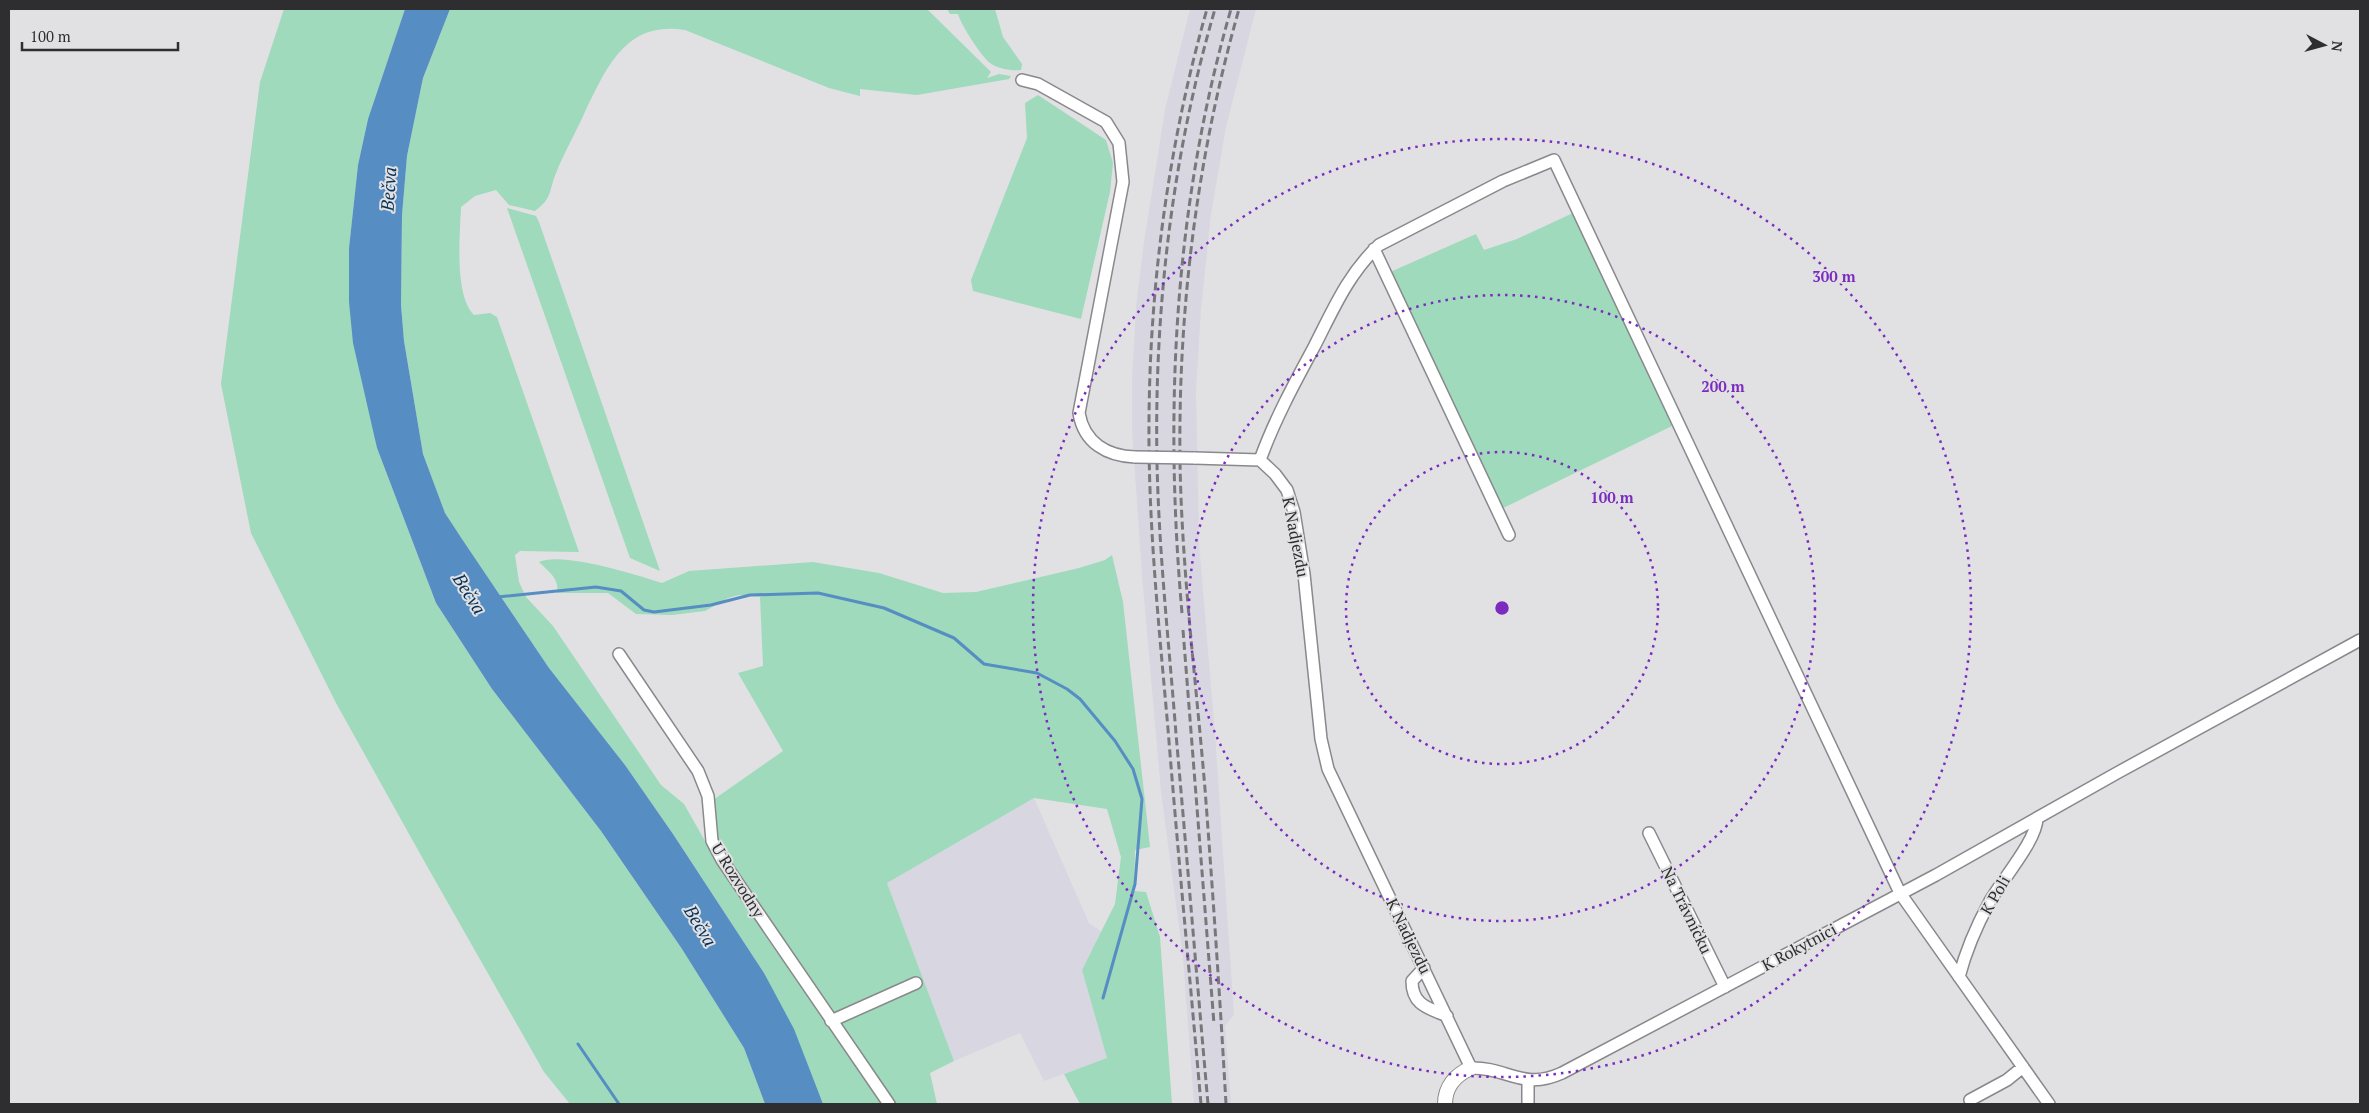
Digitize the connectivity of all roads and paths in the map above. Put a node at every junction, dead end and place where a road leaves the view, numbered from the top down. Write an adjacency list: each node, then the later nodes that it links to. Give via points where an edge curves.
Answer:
1 (1022, 80): 3 (street, bridge, via 1038,84 1106,122 1119,143 1123,182 1079,413 1084,429 1099,447 1116,456)
2 (1374, 249): 3 (street, via 1357,267 1343,290 1280,410); 4 (street); 9 (street, via 1503,181 1554,160)
3 (1260, 460): 10 (street, K Nadjezdu, via 1282,481 1294,512 1321,739 1328,769)
4 (1509, 535)
5 (2360, 640): 7 (street, K Rokytnici)
6 (619, 654): 15 (street, U Rozvodny, via 698,771 708,796 711,834 717,852)
7 (2036, 818): 9 (street, K Rokytnici); 11 (street, K Poli, via 2034,833 1983,914)
8 (1649, 833): 13 (street, Na Trávníčku)
9 (1900, 893): 11 (street); 13 (street, K Rokytnici)
10 (1424, 968): 14 (street, K Nadjezdu); 14 (street, via 1412,981 1415,1000)
11 (1959, 977): 16 (street)
12 (916, 983): 15 (street)
13 (1724, 987): 18 (street, K Rokytnici, via 1562,1073 1546,1080)
14 (1447, 1016): 17 (street, K Nadjezdu)
15 (831, 1021): 20 (street, U Rozvodny)
16 (2023, 1067): 19 (street, via 2007,1080); 23 (street)
17 (1471, 1068): 18 (street, K Rokytnici); 21 (street, via 1451,1083)
18 (1528, 1080): 22 (street)
19 (1970, 1100)
20 (889, 1104)
21 (1445, 1104)
22 (1528, 1104)
23 (2049, 1104)

